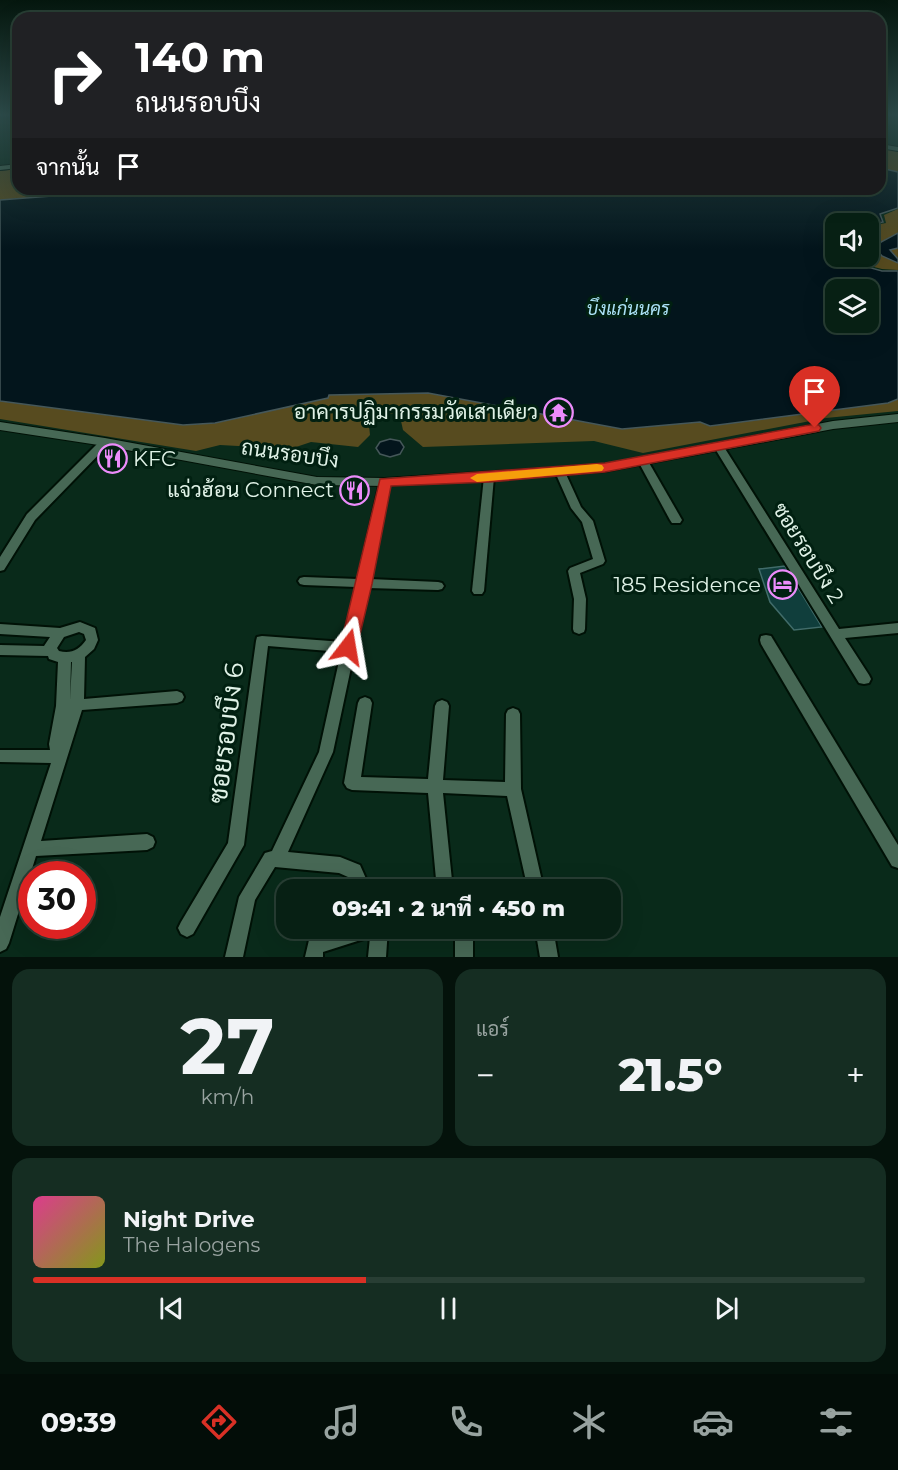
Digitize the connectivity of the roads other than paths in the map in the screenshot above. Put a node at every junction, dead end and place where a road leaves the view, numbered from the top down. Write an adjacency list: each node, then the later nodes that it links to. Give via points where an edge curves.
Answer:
1 (898, 418): 4 (street, ถนนรอบบึง, via 833,425)
2 (0, 426): 3 (street, ถนนรอบบึง)
3 (105, 442): 8 (street, ถนนรอบบึง, via 317,481); 10 (street, via 32,517)
4 (719, 447): 5 (street, ถนนรอบบึง); 19 (street, ซอยรอบบึง 2)
5 (643, 461): 6 (street, ถนนรอบบึง); 9 (street)
6 (560, 472): 7 (street, ถนนรอบบึง); 16 (street, via 576,508 587,521 599,561 574,571 580,599)
7 (489, 477): 8 (street, ถนนรอบบึง); 14 (street)
8 (385, 482): 12 (street)
9 (676, 520)
10 (0, 567)
11 (304, 581): 12 (street)
12 (364, 584): 13 (street); 21 (street)
13 (438, 586)
14 (478, 591)
15 (898, 628): 19 (street)
16 (579, 629)
17 (0, 630): 18 (street)
18 (60, 633): 23 (street, via 52,642); 24 (street, via 80,627 90,631 92,640)
19 (836, 634): 25 (street, ซอยรอบบึง 2)
20 (766, 640): 38 (street)
21 (348, 647): 37 (street, via 326,752); 42 (street, ซอยรอบบึง 6, via 262,641 236,845)
22 (0, 650): 23 (street)
23 (51, 651): 24 (street, via 54,655)
24 (72, 656): 28 (street)
25 (864, 679)
26 (177, 697): 28 (street)
27 (365, 703): 33 (street, via 352,783)
28 (70, 705): 32 (street, via 56,744)
29 (442, 706): 33 (street)
30 (513, 714): 34 (street)
31 (0, 756): 32 (street)
32 (59, 757): 36 (street)
33 (435, 787): 34 (street); 40 (street)
34 (513, 789): 41 (street)
35 (147, 842): 36 (street)
36 (30, 849): 47 (street)
37 (277, 859): 39 (street, via 340,865 354,871); 48 (street, via 271,859 247,897)
38 (898, 860)
39 (358, 879)
40 (444, 879)
41 (533, 879)
42 (187, 928)
43 (337, 939): 49 (street, via 315,946)
44 (378, 939): 50 (street)
45 (464, 939): 51 (street)
46 (546, 939): 52 (street)
47 (0, 943)
48 (234, 957)
49 (314, 957)
50 (377, 957)
51 (464, 957)
52 (549, 957)

